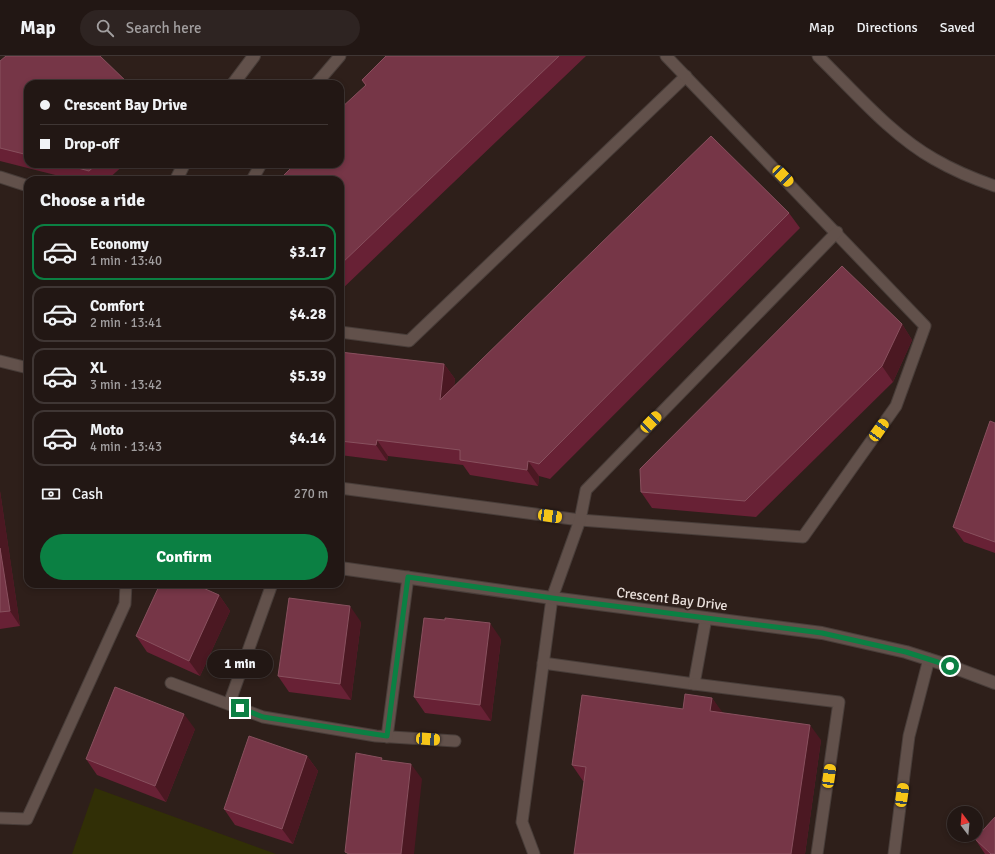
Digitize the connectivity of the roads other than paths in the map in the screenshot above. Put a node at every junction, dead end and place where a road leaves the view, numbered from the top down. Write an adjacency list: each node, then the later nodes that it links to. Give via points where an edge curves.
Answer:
1 (253, 56): 6 (street)
2 (340, 56): 7 (lane)
3 (666, 56): 5 (lane)
4 (818, 56): 10 (lane, via 889,126 933,158)
5 (686, 76): 11 (lane); 12 (lane, via 409,341)
6 (236, 80)
7 (319, 80)
8 (0, 177): 9 (lane)
9 (24, 185)
10 (995, 186)
11 (837, 232): 16 (lane, via 586,490); 16 (lane, via 925,326 896,406 803,537)
12 (344, 333)
13 (0, 361): 14 (lane)
14 (24, 367)
15 (344, 489): 16 (lane)
16 (580, 520): 21 (lane)
17 (344, 569): 18 (street, Crescent Bay Drive)
18 (408, 577): 21 (street, Crescent Bay Drive); 29 (lane)
19 (126, 588): 31 (lane, via 125,604 27,819)
20 (271, 588): 28 (lane)
21 (552, 598): 22 (street, Crescent Bay Drive); 24 (lane)
22 (706, 618): 23 (street, Crescent Bay Drive, via 822,633); 27 (lane)
23 (929, 659): 25 (street, Crescent Bay Drive); 34 (lane, via 909,736)
24 (543, 663): 27 (lane); 32 (lane, via 522,822)
25 (995, 682)
26 (171, 683): 28 (lane)
27 (694, 684): 33 (lane, via 839,702)
28 (229, 704): 29 (lane, via 263,717)
29 (387, 736): 30 (lane)
30 (455, 741)
31 (0, 818)
32 (534, 854)
33 (817, 854)
34 (894, 854)

